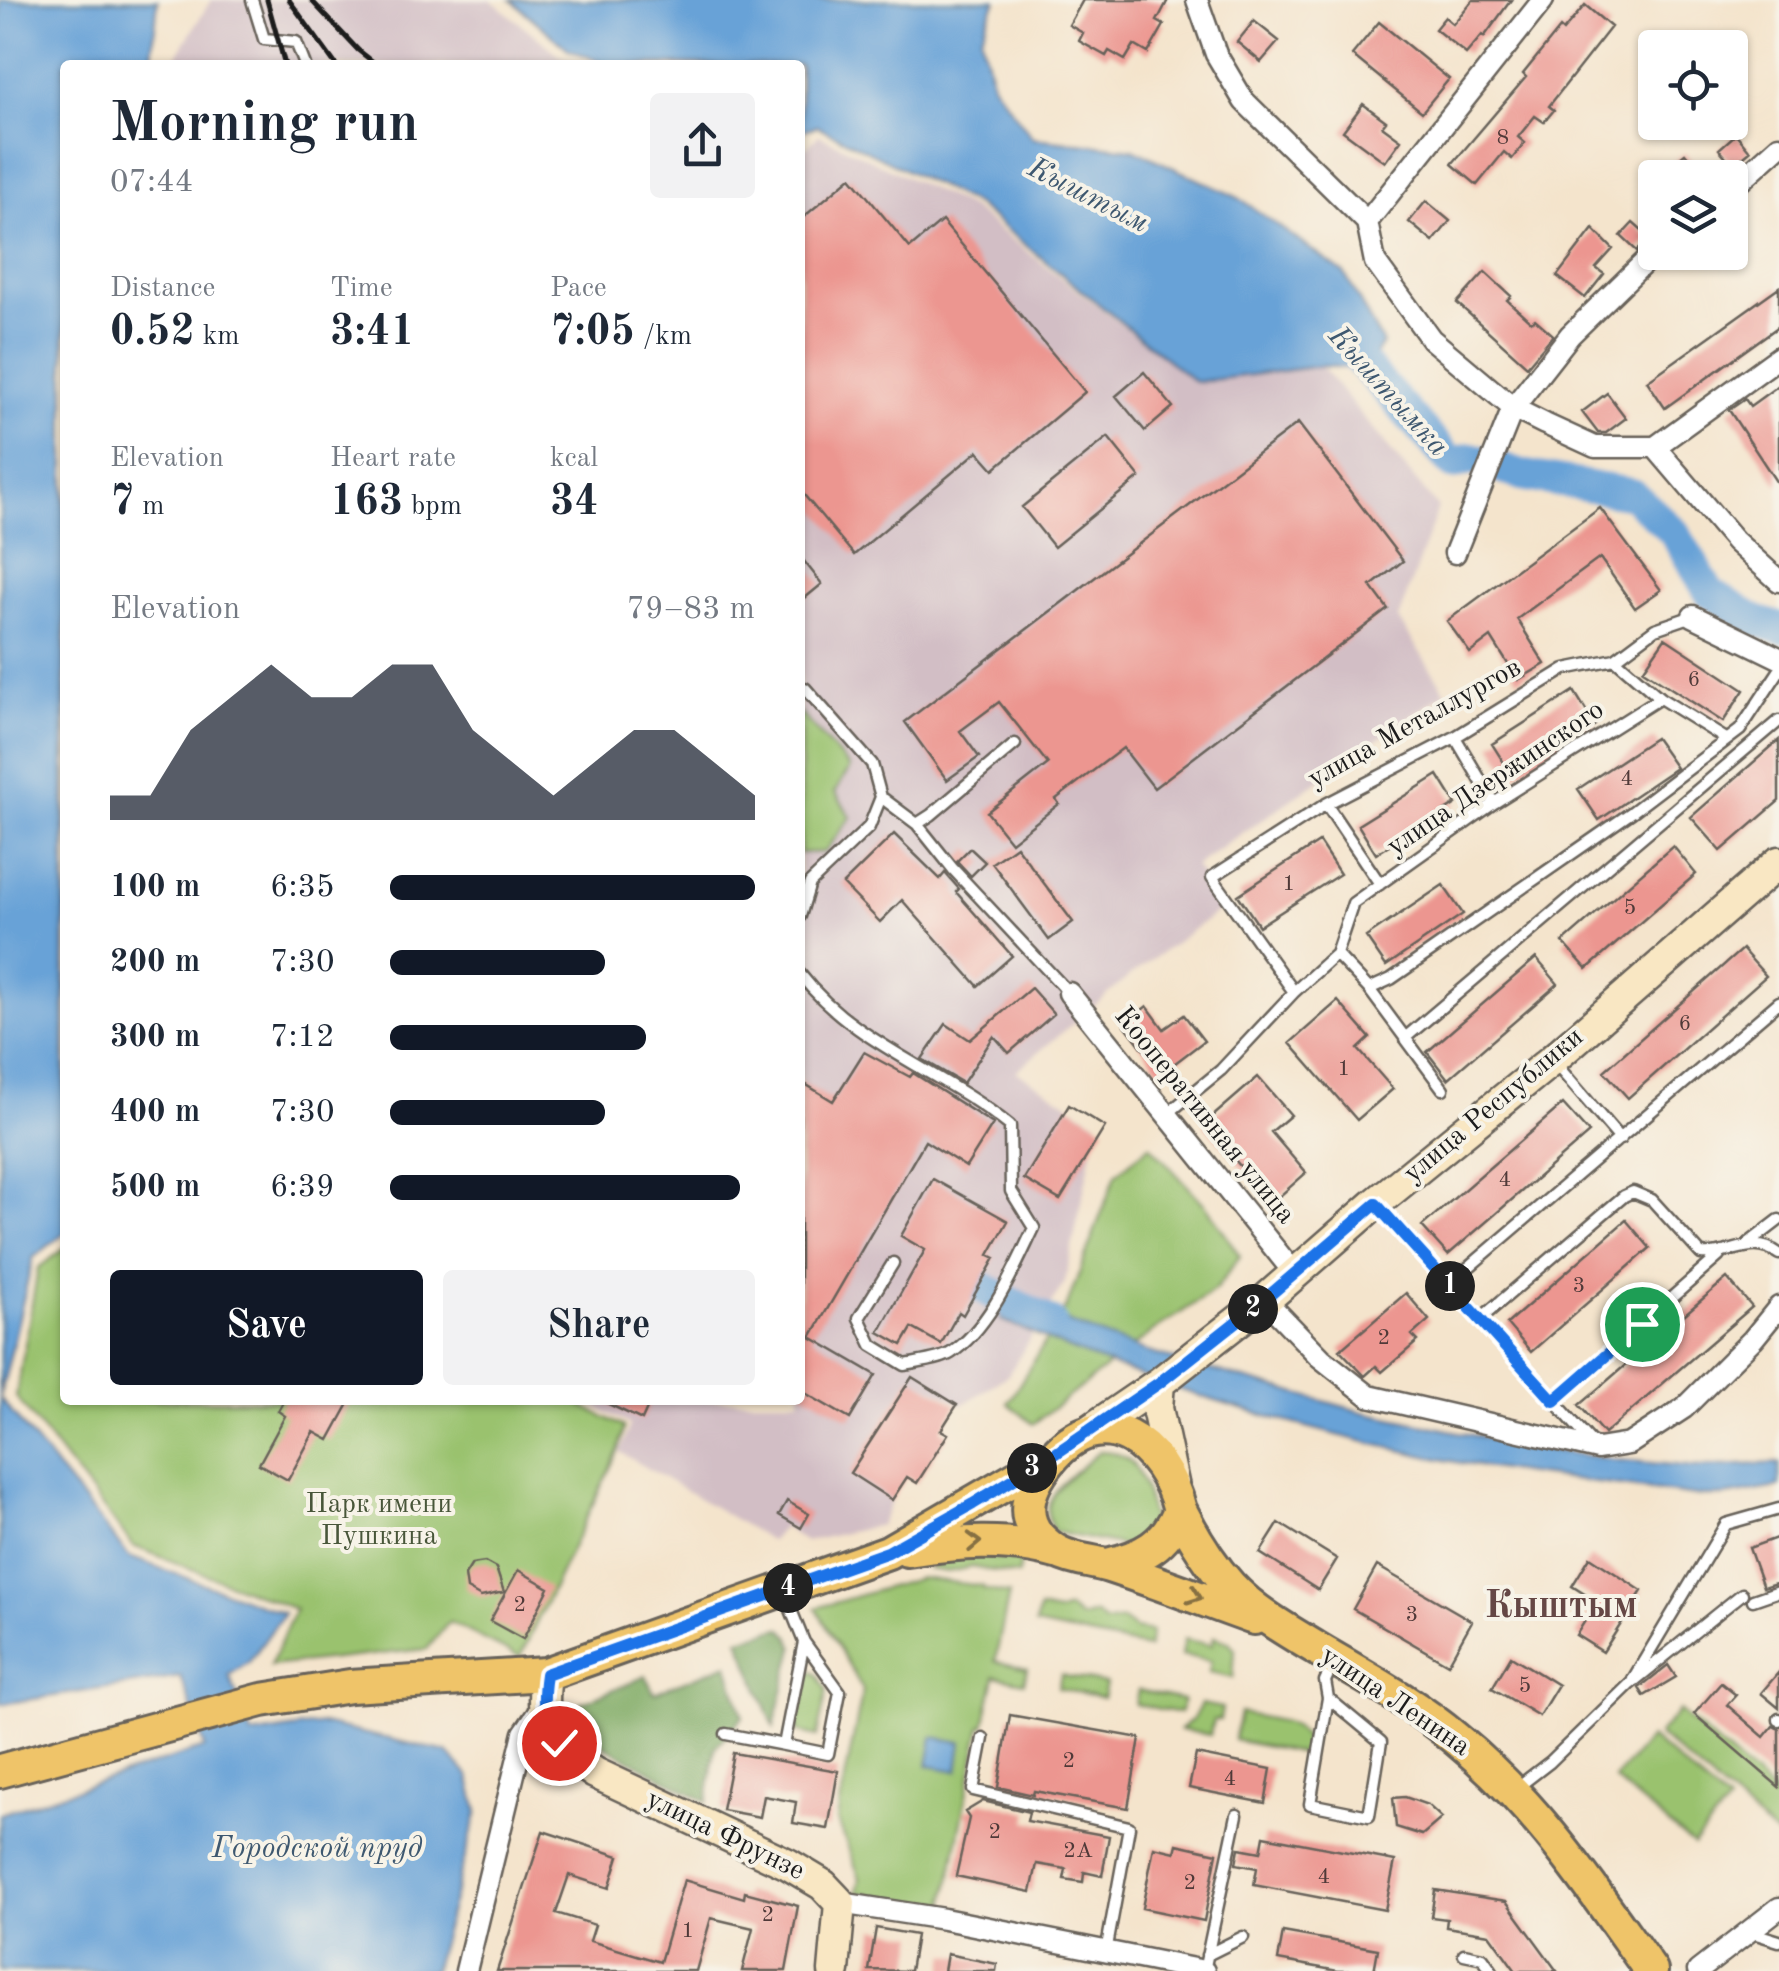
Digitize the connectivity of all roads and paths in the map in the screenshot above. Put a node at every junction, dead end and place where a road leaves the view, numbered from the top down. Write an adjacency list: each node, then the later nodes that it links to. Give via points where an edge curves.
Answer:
1 (252, 0): 4 (lane, via 264,39 296,42)
2 (1197, 0): 7 (street, via 1216,54 1244,102)
3 (1543, 0): 7 (street)
4 (303, 60)
5 (1779, 146): 6 (street)
6 (1748, 174)
7 (1366, 222): 10 (street, via 1375,262 1430,339)
8 (1638, 269): 10 (street, via 1570,335)
9 (1779, 357): 11 (street)
10 (1513, 408): 11 (street, via 1595,447); 12 (street)
11 (1654, 448): 13 (street)
12 (1455, 553)
13 (1779, 581)
14 (1693, 616): 15 (street, улица Металлургов); 16 (lane, улица Металлургов, via 1654,629)
15 (1779, 658)
16 (1615, 659): 19 (lane); 21 (lane, улица Металлургов, via 1565,670)
17 (1779, 671): 22 (lane, via 1740,730)
18 (805, 688): 24 (lane, via 872,764)
19 (1660, 698): 22 (lane); 25 (lane, улица Дзержинского)
20 (1779, 720): 37 (lane)
21 (1455, 737): 25 (lane); 26 (lane, улица Металлургов)
22 (1726, 740): 33 (lane, via 1632,812)
23 (1015, 744): 27 (lane)
24 (881, 798): 27 (lane); 29 (lane, via 869,827)
25 (1494, 803): 30 (lane, улица Дзержинского)
26 (1326, 804): 30 (lane); 34 (lane, улица Металлургов, via 1212,877)
27 (916, 824): 35 (lane)
28 (1779, 862): 38 (main road, улица Республики)
29 (805, 882)
30 (1380, 884): 31 (lane, улица Дзержинского, via 1353,903)
31 (1336, 954): 33 (lane); 34 (lane)
32 (805, 981): 47 (lane, via 860,1033 1010,1126 1011,1190 1034,1228 988,1316 950,1354 906,1365 872,1345 859,1318)
33 (1369, 988): 37 (lane)
34 (1294, 992): 40 (lane, via 1221,1070)
35 (1070, 994): 40 (street, Кооперативная улица)
36 (1779, 1002): 41 (lane)
37 (1404, 1038): 39 (lane)
38 (1552, 1060): 41 (lane); 42 (main road, улица Республики)
39 (1443, 1088)
40 (1165, 1115): 48 (street, Кооперативная улица)
41 (1620, 1139): 49 (lane)
42 (1376, 1204): 48 (main road, улица Республики); 49 (lane)
43 (1779, 1220): 44 (lane)
44 (1748, 1244): 45 (lane); 46 (lane)
45 (1779, 1254)
46 (1719, 1256): 52 (lane, via 1701,1254 1652,1200 1633,1192); 54 (lane)
47 (893, 1263)
48 (1296, 1274): 50 (main road, улица Республики)
49 (1448, 1285): 52 (lane)
50 (1264, 1300): 53 (main road, улица Республики); 56 (street, via 1369,1396)
51 (1779, 1308): 56 (street, via 1684,1408 1629,1444)
52 (1479, 1320): 54 (lane)
53 (1159, 1383): 55 (main road, улица Республики); 58 (main road, via 1160,1422)
54 (1554, 1401): 56 (lane)
55 (1082, 1436): 57 (main road); 58 (main road, via 1112,1429 1147,1447)
56 (1598, 1449)
57 (1055, 1454): 60 (main road); 61 (main road, via 1030,1494 1028,1520)
58 (1178, 1503): 62 (main road, via 1173,1529 1156,1548); 67 (main road, via 1222,1577)
59 (1779, 1509): 71 (lane, via 1726,1524)
60 (888, 1552): 61 (main road, one-way to 61, via 1004,1541); 63 (main road)
61 (1059, 1552): 62 (main road)
62 (1107, 1565): 67 (main road, one-way to 67)
63 (783, 1590): 68 (lane); 70 (main road)
64 (1779, 1591): 66 (lane)
65 (1742, 1594): 71 (lane)
66 (1753, 1600)
67 (1282, 1628): 69 (main road, улица Ленина)
68 (804, 1642): 76 (lane); 76 (lane, via 840,1692 828,1754)
69 (1335, 1660): 72 (lane, via 1324,1681); 78 (main road, улица Ленина, via 1454,1736)
70 (546, 1674): 73 (main road); 77 (main road, via 350,1686 262,1700)
71 (1630, 1684): 78 (lane)
72 (1328, 1698): 72 (lane, via 1310,1804 1368,1816 1381,1742)
73 (542, 1708): 80 (main road, улица Фрунзе, via 559,1743 594,1773 788,1864); 88 (street, via 524,1733)
74 (726, 1734): 76 (lane)
75 (983, 1738): 85 (lane, via 973,1790 1129,1827)
76 (784, 1745)
77 (0, 1771)
78 (1514, 1790): 91 (main road, улица Ленина)
79 (1237, 1815): 87 (lane)
80 (840, 1903): 85 (street, улица Фрунзе); 89 (main road)
81 (1779, 1908): 82 (street)
82 (1748, 1932): 84 (lane); 92 (street)
83 (1243, 1937): 87 (lane)
84 (1779, 1941)
85 (1106, 1952): 87 (street, улица Фрунзе)
86 (1464, 1954): 90 (lane, via 1483,1958)
87 (1205, 1966)
88 (466, 1971)
89 (834, 1971)
90 (1492, 1971)
91 (1650, 1971)
92 (1698, 1971)

